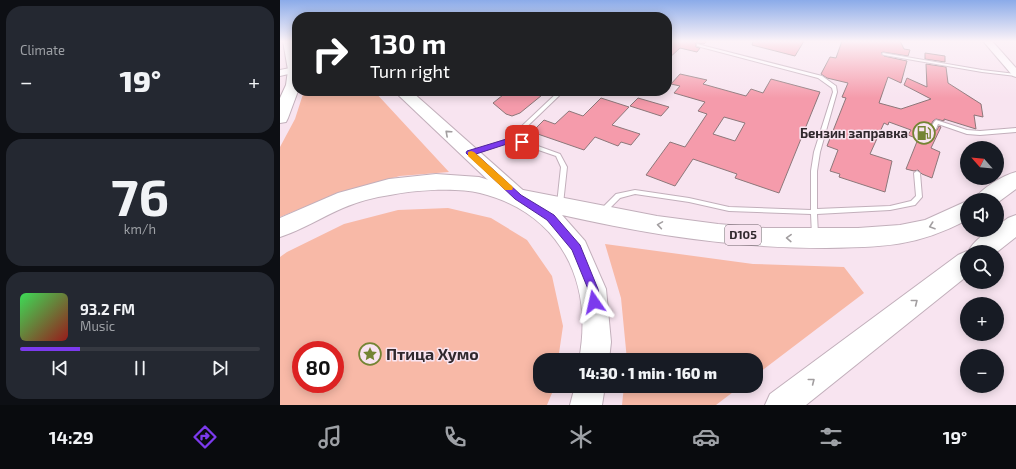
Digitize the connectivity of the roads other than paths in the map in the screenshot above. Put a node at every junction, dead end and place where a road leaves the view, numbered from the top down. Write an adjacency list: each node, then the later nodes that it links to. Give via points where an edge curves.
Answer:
1 (753, 60): 20 (lane, via 820,77 834,87 835,92 817,152 814,171)
2 (918, 60): 6 (lane)
3 (1004, 60): 6 (street)
4 (292, 71): 5 (street)
5 (280, 73)
6 (1016, 74)
7 (292, 88): 10 (main road)
8 (407, 96): 14 (main road, one-way to 8)
9 (557, 96): 13 (lane)
10 (280, 118)
11 (934, 128): 12 (lane, via 936,122 967,132)
12 (1016, 130)
13 (510, 140): 14 (lane); 19 (lane, via 558,155 564,167)
14 (470, 153): 18 (main road)
15 (917, 173): 20 (lane, via 919,196 913,203 890,208)
16 (1016, 179): 17 (highway)
17 (995, 193)
18 (518, 197): 19 (highway, D105); 24 (highway, via 472,184 436,182 389,187 338,201); 28 (highway, via 551,218 576,248 593,289 598,342)
19 (560, 206): 22 (highway, D105)
20 (814, 212): 22 (lane, via 729,209 635,192 618,196); 25 (lane)
21 (960, 213): 25 (highway, D105, one-way to 25, via 912,233 879,238)
22 (600, 215): 25 (highway, D105, one-way to 22, via 703,232)
23 (1016, 224): 26 (highway)
24 (280, 228)
25 (815, 238)
26 (989, 245)
27 (960, 267): 31 (highway, one-way to 27)
28 (596, 353)
29 (589, 393): 30 (highway)
30 (586, 405)
31 (781, 405)

